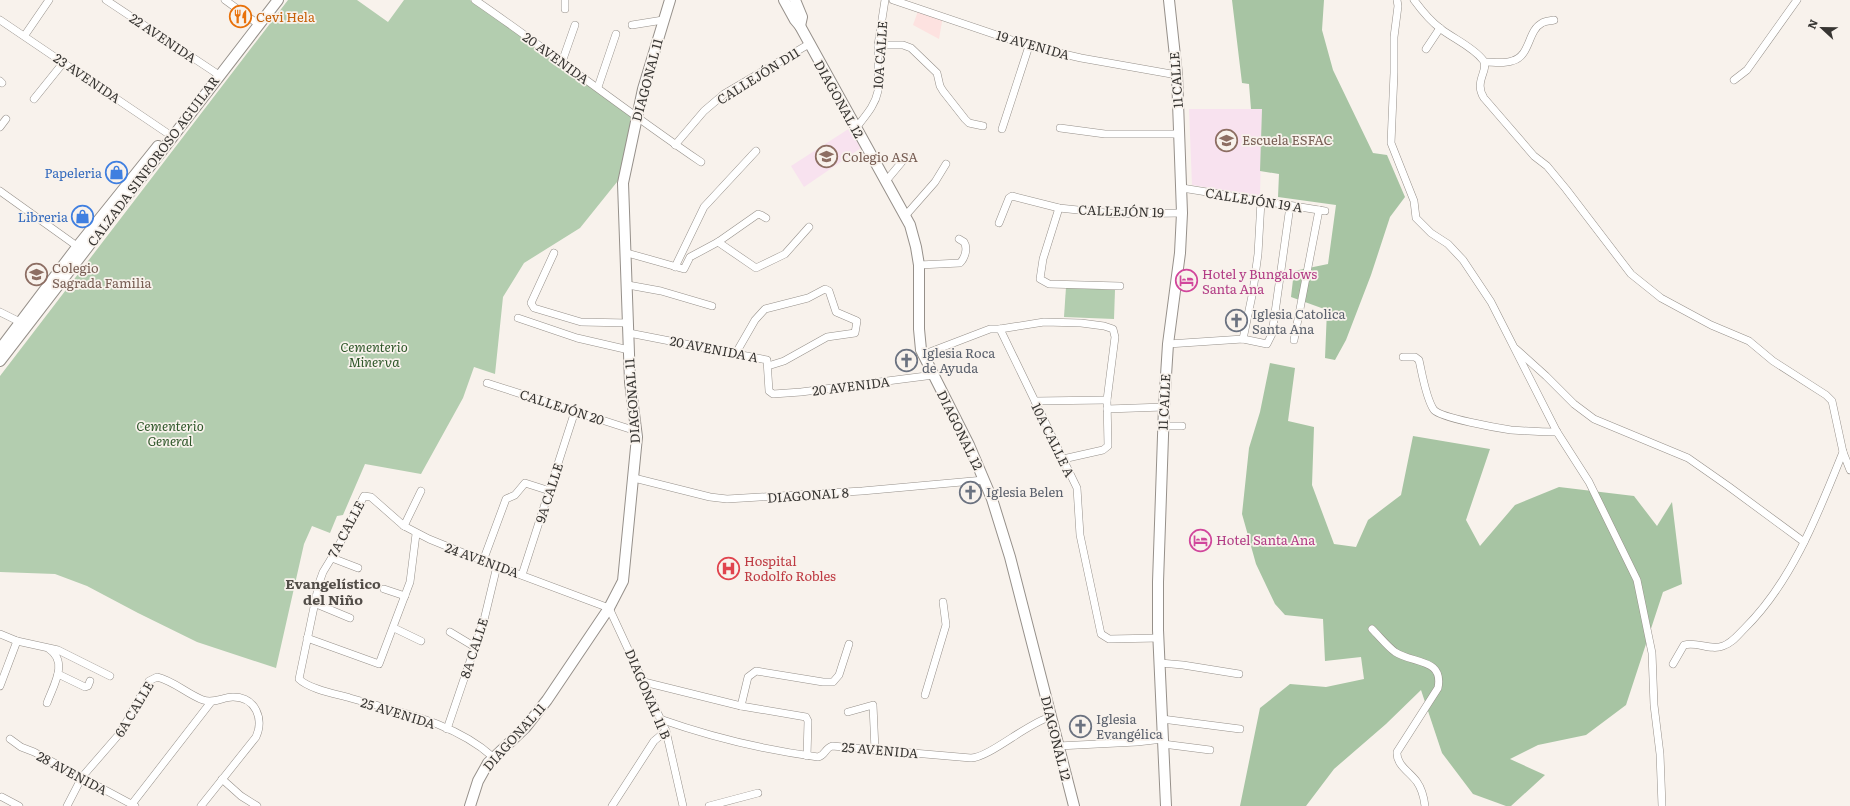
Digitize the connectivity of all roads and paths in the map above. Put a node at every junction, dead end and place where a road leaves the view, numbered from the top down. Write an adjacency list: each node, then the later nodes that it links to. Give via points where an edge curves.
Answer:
1 (49, 0): 27 (street)
2 (106, 0): 35 (street, 22 AVENIDA)
3 (225, 0): 21 (street)
4 (269, 0): 21 (street, CALZADA SINFOROSO AGUILAR)
5 (278, 0): 21 (street, CALZADA SINFOROSO AGUILAR)
6 (475, 0): 32 (street, 20 AVENIDA)
7 (565, 0): 17 (street)
8 (670, 0): 19 (street, DIAGONAL 11)
9 (784, 0): 24 (street, DIAGONAL 12)
10 (795, 0): 24 (street, DIAGONAL 12, via 802,17)
11 (885, 0): 29 (street, 10A CALLE)
12 (893, 0): 30 (street, 19 AVENIDA)
13 (1169, 0): 36 (street, 11 CALLE)
14 (1397, 0): 83 (street, via 1391,143 1414,201 1416,218 1431,234 1448,244 1464,260 1491,302)
15 (1414, 0): 25 (street, via 1425,15)
16 (1797, 0): 37 (street, via 1747,70)
17 (565, 9)
18 (0, 20): 27 (street, 23 AVENIDA)
19 (663, 20): 23 (street); 40 (street, DIAGONAL 11)
20 (1554, 20): 33 (street, via 1538,26 1526,50 1517,60)
21 (256, 22): 35 (street, CALZADA SINFOROSO AGUILAR)
22 (575, 25): 32 (street)
23 (632, 25)
24 (800, 26): 28 (street, DIAGONAL 12)
25 (1440, 28): 31 (street); 33 (street)
26 (616, 34): 38 (street)
27 (25, 35): 34 (street, 23 AVENIDA)
28 (809, 44): 44 (street, DIAGONAL 12); 49 (street, CALLEJÓN D11, via 724,94 704,111)
29 (878, 45): 42 (street, via 903,45 911,48 934,69 943,91 969,123); 44 (street, 10A CALLE, via 878,91 873,106)
30 (1029, 46): 36 (street, 19 AVENIDA, via 1081,58); 46 (street)
31 (1426, 49)
32 (562, 62): 38 (street, 20 AVENIDA)
33 (1485, 62): 103 (street, via 1479,85 1484,98 1534,156 1566,188 1631,274 1661,298 1711,325 1749,341 1773,361 1826,394 1832,401)
34 (63, 63): 39 (street); 48 (street, 23 AVENIDA)
35 (217, 73): 48 (street, CALZADA SINFOROSO AGUILAR)
36 (1177, 74): 47 (street, 11 CALLE)
37 (1734, 80)
38 (598, 87): 40 (street, 20 AVENIDA)
39 (34, 99)
40 (636, 118): 49 (street, 20 AVENIDA); 69 (street, DIAGONAL 11, via 623,183)
41 (6, 119): 43 (street)
42 (983, 126)
43 (0, 127)
44 (856, 128): 54 (street, DIAGONAL 12)
45 (1060, 128): 47 (street, via 1105,134)
46 (1002, 129)
47 (1180, 134): 55 (street, 11 CALLE)
48 (171, 135): 67 (street, CALZADA SINFOROSO AGUILAR)
49 (675, 144): 52 (street, 20 AVENIDA)
50 (756, 150): 71 (street, via 704,208)
51 (906, 157): 54 (street)
52 (701, 162)
53 (946, 164): 61 (street, via 935,182)
54 (886, 181): 61 (street, DIAGONAL 12)
55 (1182, 188): 57 (street, CALLEJÓN 19 A); 60 (street, 11 CALLE)
56 (0, 191): 67 (street)
57 (1261, 201): 58 (street, CALLEJÓN 19 A); 80 (street, via 1258,254)
58 (1290, 206): 80 (street, via 1272,334 1267,344); 81 (street, CALLEJÓN 19 A, via 1322,210 1309,259)
59 (1059, 208): 60 (street, CALLEJÓN 19, via 1116,214); 63 (street, CALLEJÓN 19, via 1012,196 1008,198); 73 (street, via 1043,259 1040,279 1049,284)
60 (1182, 213): 82 (street, 11 CALLE, via 1180,253)
61 (906, 215): 70 (street, DIAGONAL 12)
62 (766, 218): 66 (street, via 758,214)
63 (999, 224)
64 (809, 227): 66 (street, via 785,254 756,268)
65 (960, 239): 70 (street, via 966,248 960,263)
66 (718, 242): 71 (street, via 690,257 684,269)
67 (81, 249): 77 (street, CALZADA SINFOROSO AGUILAR)
68 (554, 253): 78 (street, 20 AVENIDA A, via 531,303 534,308 581,322)
69 (627, 253): 71 (street); 72 (street, DIAGONAL 11)
70 (919, 265): 87 (street, DIAGONAL 12, via 919,329)
71 (675, 267)
72 (628, 285): 74 (street, via 661,291); 78 (street, DIAGONAL 11)
73 (1120, 286)
74 (712, 306)
75 (0, 312): 77 (street)
76 (518, 318): 85 (street, via 577,338)
77 (24, 324): 84 (street, CALZADA SINFOROSO AGUILAR); 89 (street, CALZADA SINFOROSO AGUILAR)
78 (629, 328): 85 (street, DIAGONAL 11); 86 (street, 20 AVENIDA A)
79 (1000, 329): 87 (street, via 986,330); 94 (street, via 1044,322 1081,323 1113,329 1116,337); 95 (street, 10A CALLE A)
80 (1243, 339): 82 (street)
81 (1294, 340)
82 (1168, 344): 96 (street, 11 CALLE)
83 (1512, 346): 102 (street); 113 (street, via 1574,404 1594,419 1688,458)
84 (0, 349)
85 (629, 350): 101 (street, DIAGONAL 11)
86 (736, 352): 90 (street, 20 AVENIDA A, via 767,360); 90 (street, via 755,320 765,309 808,298 825,289 829,291 836,312 857,320 855,333 827,337 784,361)
87 (922, 355): 91 (street, DIAGONAL 12)
88 (1404, 357): 102 (street, via 1415,357 1419,360 1433,409 1438,414 1509,430)
89 (0, 361)
90 (768, 366): 93 (street, 20 AVENIDA A)
91 (934, 376): 93 (street, 20 AVENIDA, via 801,392); 107 (street, DIAGONAL 12)
92 (487, 383): 98 (street, CALLEJÓN 20)
93 (770, 393)
94 (1107, 400): 95 (street); 97 (street)
95 (1035, 401): 104 (street, 10A CALLE A)
96 (1164, 407): 97 (street); 99 (street, 11 CALLE)
97 (1107, 409): 104 (street, via 1107,447)
98 (575, 411): 101 (street, CALLEJÓN 20); 108 (street, 9A CALLE)
99 (1163, 426): 100 (street); 130 (street, 11 CALLE, via 1158,582)
100 (1182, 426)
101 (636, 431): 106 (street, DIAGONAL 11)
102 (1557, 432): 179 (street, via 1589,482 1637,580 1652,653)
103 (1843, 452): 105 (street); 113 (street)
104 (1063, 459): 130 (street, 10A CALLE A, via 1077,491 1080,535 1103,637)
105 (1850, 470)
106 (634, 478): 107 (street, DIAGONAL 8, via 727,500); 123 (street, DIAGONAL 11, via 624,574 620,590)
107 (984, 480): 150 (street, DIAGONAL 12, via 1010,557)
108 (550, 490): 115 (street, via 526,483 515,495 506,499); 118 (street, 9A CALLE)
109 (421, 491): 111 (street)
110 (366, 495): 111 (street, 24 AVENIDA); 114 (street, 7A CALLE, via 360,500)
111 (404, 526): 112 (street, 24 AVENIDA)
112 (416, 534): 115 (street, 24 AVENIDA); 120 (street, via 411,575)
113 (1804, 542): 137 (street, via 1761,613 1732,642 1713,648 1695,643 1684,645)
114 (332, 558): 117 (street); 122 (street, 7A CALLE, via 323,572)
115 (483, 561): 116 (street, 24 AVENIDA)
116 (497, 566): 118 (street, 24 AVENIDA); 134 (street, 8A CALLE)
117 (358, 568)
118 (522, 575): 123 (street, 24 AVENIDA)
119 (384, 589): 120 (street)
120 (405, 596): 125 (street)
121 (942, 602): 145 (street, via 946,624)
122 (314, 603): 124 (street); 129 (street, 7A CALLE)
123 (609, 608): 143 (street, DIAGONAL 11 B); 162 (street, DIAGONAL 11, via 536,715)
124 (350, 618)
125 (394, 628): 129 (street, via 379,664); 131 (street)
126 (1372, 629): 178 (street, via 1395,651 1405,657 1430,664 1439,675 1438,688 1397,752 1401,764 1418,783)
127 (450, 632): 134 (street)
128 (0, 634): 132 (street)
129 (307, 638): 141 (street, 7A CALLE)
130 (1159, 638): 136 (street, 11 CALLE)
131 (421, 641)
132 (17, 642): 135 (street); 144 (street)
133 (849, 644): 148 (street, via 839,676 833,682 756,672 748,677)
134 (475, 647): 153 (street, 8A CALLE)
135 (49, 649): 138 (street, via 60,663); 140 (street, via 64,652)
136 (1160, 663): 139 (street); 152 (street, 11 CALLE)
137 (1673, 664)
138 (58, 674): 142 (street, via 85,687); 147 (street)
139 (1239, 674)
140 (110, 676)
141 (299, 679): 153 (street, 25 AVENIDA, via 327,692 411,714)
142 (90, 681)
143 (644, 682): 148 (street); 151 (street, DIAGONAL 11 B)
144 (0, 686)
145 (925, 695)
146 (211, 702): 163 (street, 6A CALLE, via 196,697 161,677 154,677 119,735); 164 (street, via 232,697 244,700 256,710 260,720 256,737); 167 (street)
147 (47, 703)
148 (741, 706): 161 (street, via 807,718)
149 (848, 712): 159 (street, via 873,706)
150 (1050, 717): 158 (street, DIAGONAL 12); 159 (street, 25 AVENIDA, via 1034,723 975,758)
151 (660, 719): 155 (street, DIAGONAL 11 B); 161 (street, 25 AVENIDA, via 727,739)
152 (1162, 719): 154 (street); 157 (street, 11 CALLE)
153 (447, 729): 162 (street, 25 AVENIDA)
154 (1240, 729)
155 (666, 731): 173 (street, via 654,741); 174 (street, DIAGONAL 11 B)
156 (10, 739): 163 (street, 28 AVENIDA)
157 (1163, 742): 158 (street); 160 (street); 177 (street, 11 CALLE)
158 (1058, 746): 176 (street, DIAGONAL 12)
159 (874, 750): 161 (street, 25 AVENIDA, via 832,746 820,757)
160 (1210, 750)
161 (807, 756)
162 (493, 757): 172 (street, DIAGONAL 11, via 478,781)
163 (82, 777): 167 (street, 28 AVENIDA); 169 (street, 6A CALLE)
164 (222, 779): 170 (street); 171 (street)
165 (758, 794): 175 (street)
166 (2, 797): 168 (street)
167 (134, 805)
168 (19, 806)
169 (67, 806)
170 (201, 806)
171 (257, 806)
172 (470, 806)
173 (612, 806)
174 (683, 806)
175 (709, 806)
176 (1074, 806)
177 (1166, 806)
178 (1425, 806)
179 (1662, 806)

